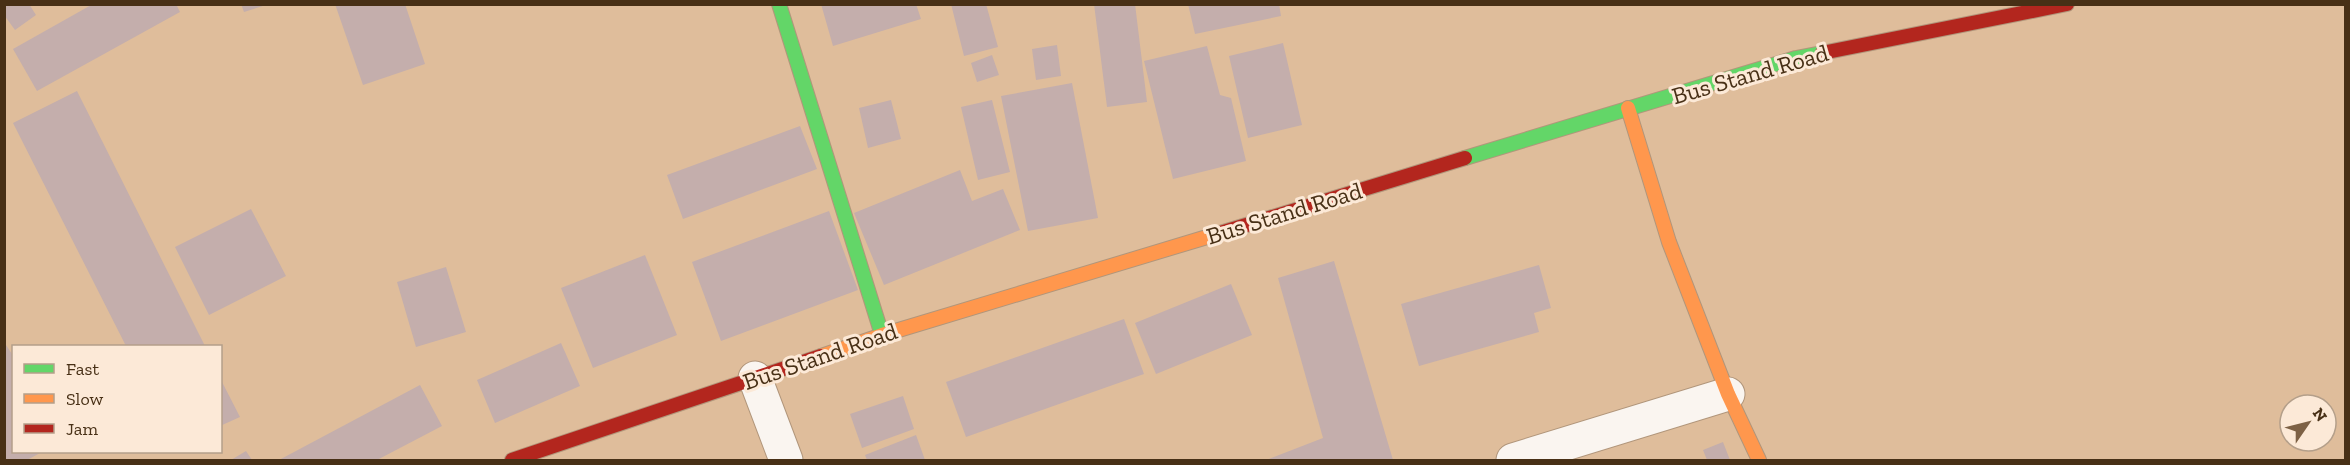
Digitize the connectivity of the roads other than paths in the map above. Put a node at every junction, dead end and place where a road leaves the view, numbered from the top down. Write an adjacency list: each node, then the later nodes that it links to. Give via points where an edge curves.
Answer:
1 (779, 4): 4 (main road)
2 (2067, 4): 3 (main road, Bus Stand Road, via 1796,58)
3 (1628, 108): 4 (main road, Bus Stand Road); 6 (main road, via 1670,242)
4 (882, 334): 5 (main road, Bus Stand Road)
5 (755, 378): 7 (main road, Bus Stand Road); 8 (street)
6 (1728, 394): 9 (street); 10 (main road)
7 (512, 460)
8 (786, 460)
9 (1513, 460)
10 (1759, 460)

